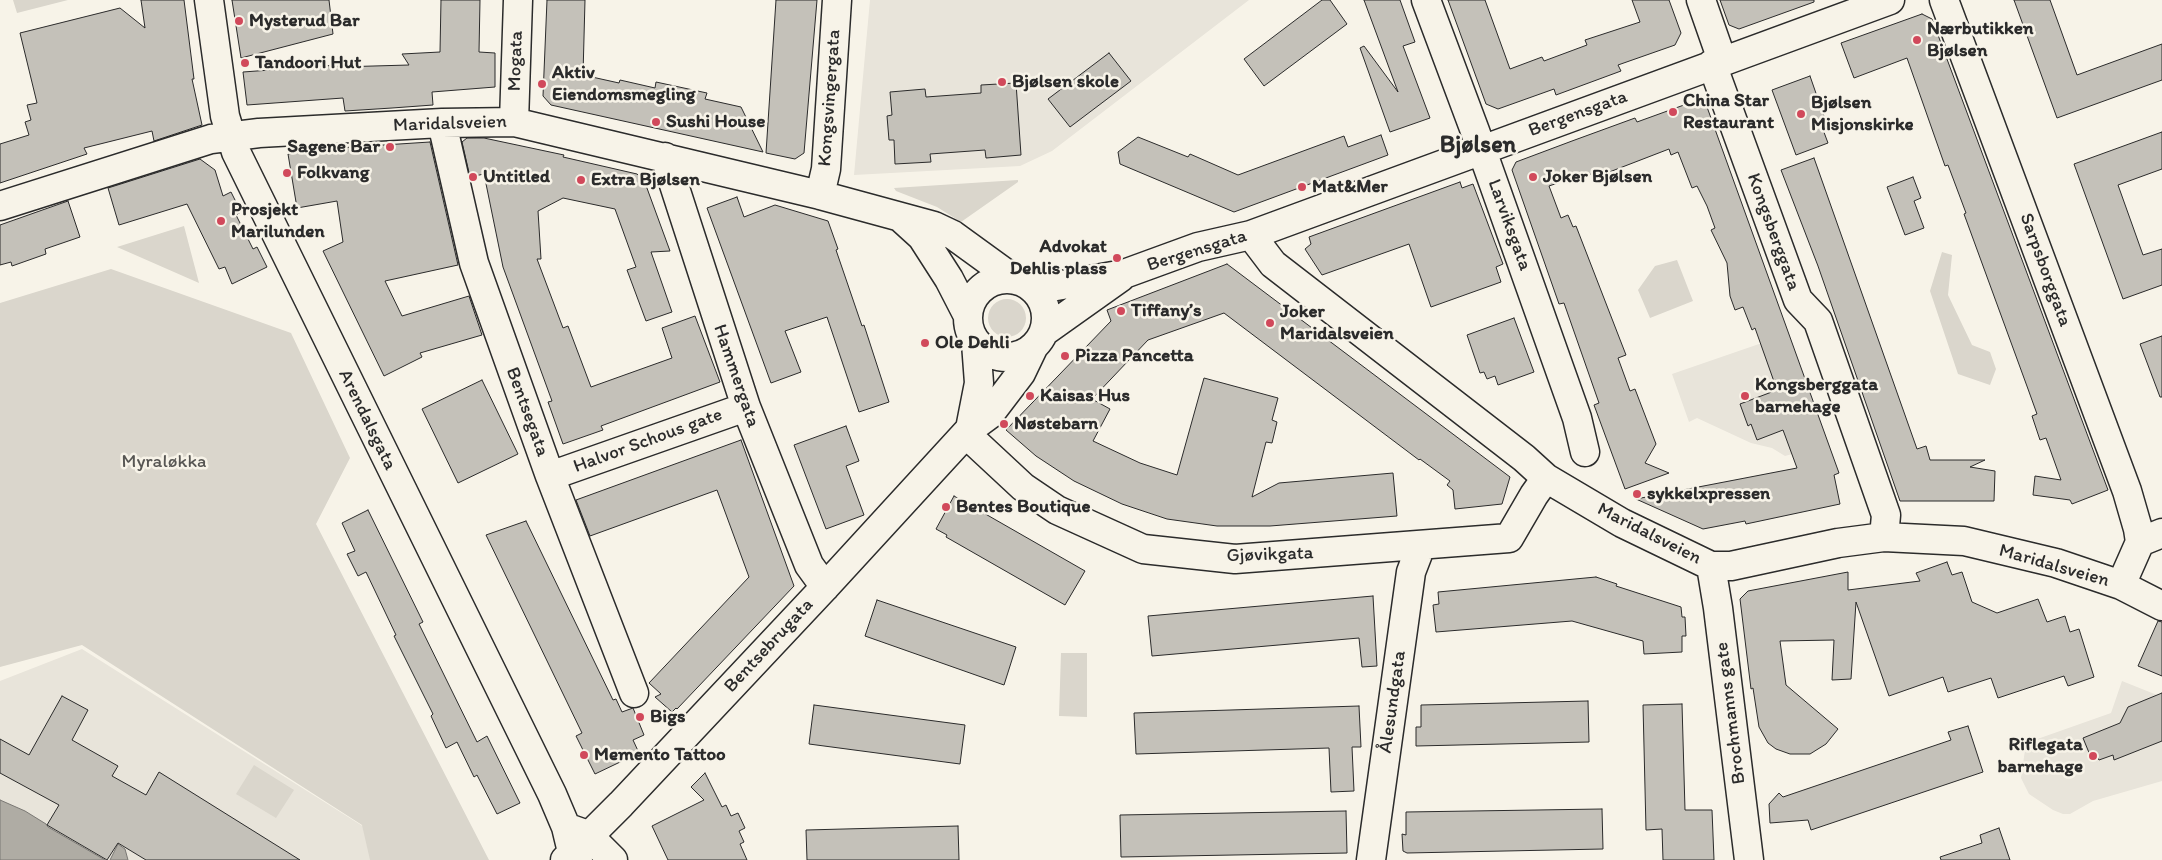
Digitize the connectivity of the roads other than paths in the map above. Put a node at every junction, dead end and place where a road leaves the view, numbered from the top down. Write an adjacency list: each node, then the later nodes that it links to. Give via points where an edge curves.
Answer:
1 (208, 0): 11 (street, Arendalsgata)
2 (518, 0): 9 (street, Mogata)
3 (837, 0): 14 (street, Kongsvingergata, via 826,169)
4 (1426, 0): 12 (street, Larviksgata)
5 (1701, 0): 8 (street, Kongsberggata)
6 (1890, 0): 8 (street, Bergensgata)
7 (1944, 0): 29 (street, Sarpsborggata, via 2135,514)
8 (1717, 62): 12 (street, Bergensgata); 28 (street, Kongsberggata, via 1798,300 1818,321 1886,515)
9 (514, 122): 10 (street, Maridalsveien); 13 (street, Maridalsveien)
10 (442, 123): 11 (street, Maridalsveien); 26 (street, Bentsegata, via 474,263)
11 (230, 136): 15 (street, Maridalsveien, via 211,139); 36 (street, Arendalsgata, via 498,684)
12 (1482, 150): 17 (street, Bergensgata); 25 (street, Larviksgata, via 1578,418)
13 (664, 157): 14 (street, Maridalsveien); 23 (street, Hammergata)
14 (820, 194): 16 (street, Maridalsveien)
15 (0, 206)
16 (899, 216): 19 (street, Maridalsveien, via 954,235); 20 (street, Maridalsveien, via 922,237)
17 (1251, 235): 18 (street, Bergensgata, via 1198,247); 27 (street, Maridalsveien, via 1273,264)
18 (1124, 274): 19 (street, Bergensgata); 21 (street, Bergensgata)
19 (1025, 285): 20 (street, via 999,280 984,286 973,299); 21 (street, via 1045,309 1046,320)
20 (967, 314): 22 (street)
21 (1039, 339): 22 (street, via 1017,357 998,357); 24 (street, Bentsebrugata, via 1021,373 989,415)
22 (976, 343): 24 (street, via 979,383)
23 (746, 407): 26 (street, Halvor Schous gate); 33 (street, Hammergata, via 809,565)
24 (968, 432): 30 (street, Gjøvikgata, via 1023,487 1057,510 1143,549 1235,560); 33 (street, Bentsebrugata)
25 (1585, 452)
26 (550, 476): 35 (street, Bentsegata)
27 (1546, 478): 30 (street, Gjøvikgata, via 1509,538); 31 (street, Maridalsveien, via 1622,523)
28 (1884, 537): 31 (street, Maridalsveien, via 1838,543 1731,566); 32 (street, Maridalsveien, via 1964,541 2056,562)
29 (2151, 538): 32 (street, Maridalsveien)
30 (1421, 546): 38 (street, Ålesundgata, via 1411,572)
31 (1711, 566): 39 (street, Brochmanns gate)
32 (2121, 585): 34 (street)
33 (825, 587): 36 (street, Bentsebrugata, via 627,797)
34 (2162, 606)
35 (634, 693)
36 (574, 847): 37 (street, Arendalsgata)
37 (613, 860)
38 (1371, 860)
39 (1749, 860)

